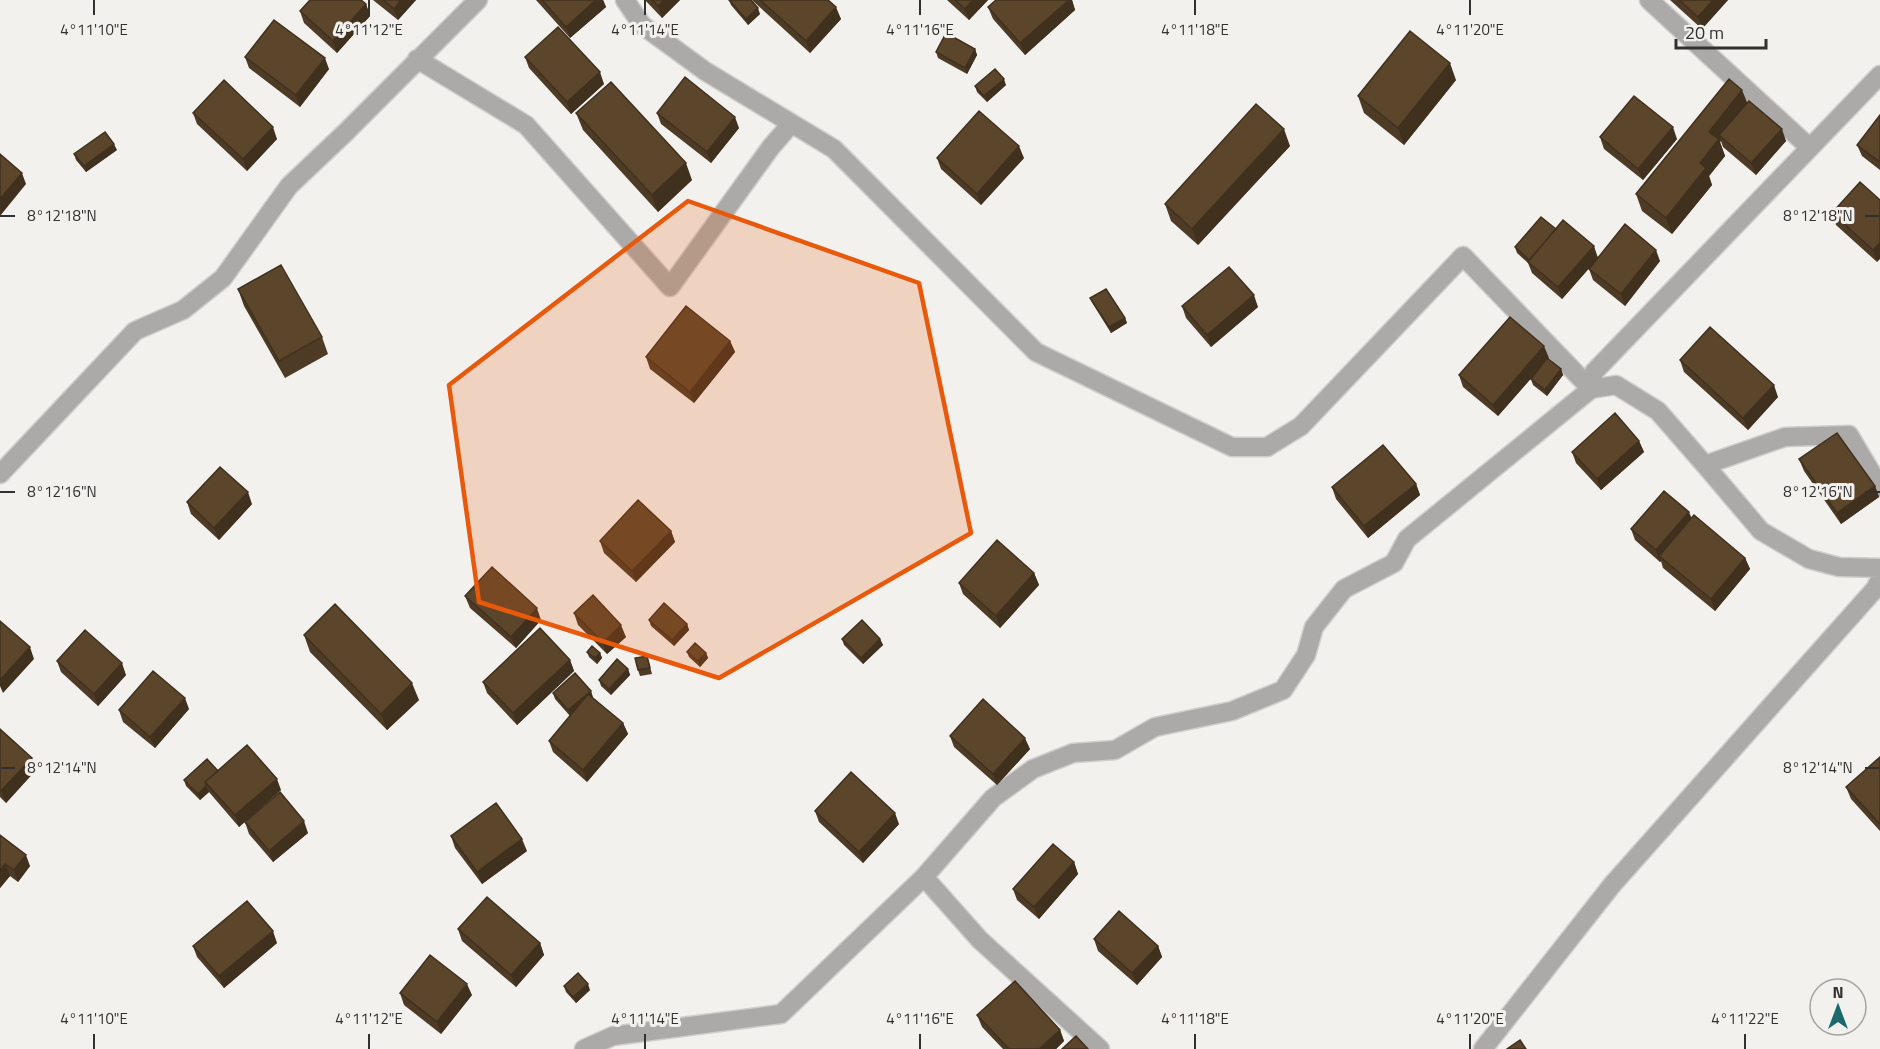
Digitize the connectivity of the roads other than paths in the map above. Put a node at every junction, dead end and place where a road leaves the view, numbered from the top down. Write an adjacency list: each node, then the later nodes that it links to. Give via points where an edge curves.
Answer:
1 (478, 0): 4 (street)
2 (625, 0): 6 (street, via 642,25 696,65)
3 (1650, 0): 7 (street)
4 (417, 59): 6 (street, via 526,125 670,287 771,147); 10 (street, via 289,186 223,278 183,310 135,331)
5 (1880, 75): 7 (street)
6 (792, 124): 8 (street, via 834,149 1036,352 1232,447 1267,447 1301,426 1463,256)
7 (1810, 147): 8 (street, via 1594,372)
8 (1591, 388): 9 (street, via 1616,385 1658,411); 14 (street, via 1407,539 1394,563 1344,589 1314,627 1306,656 1283,690 1232,711 1155,726 1115,750 1073,753 1033,769 993,798)
9 (1705, 465): 11 (street, via 1785,437 1849,435); 12 (street, via 1761,531 1809,559 1839,567)
10 (3, 467)
11 (1880, 487)
12 (1880, 568)
13 (1880, 579): 17 (street, via 1612,885)
14 (924, 877): 15 (street, via 781,1014 613,1036); 16 (street, via 980,940)
15 (584, 1049)
16 (1100, 1049)
17 (1483, 1049)

